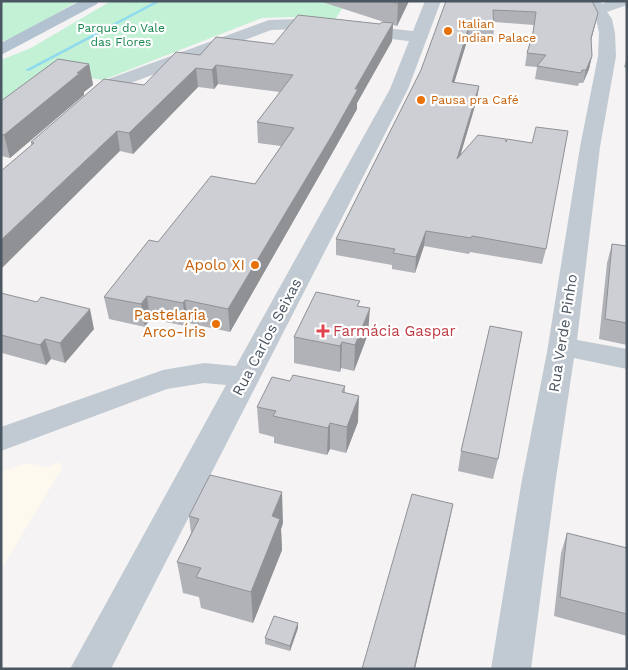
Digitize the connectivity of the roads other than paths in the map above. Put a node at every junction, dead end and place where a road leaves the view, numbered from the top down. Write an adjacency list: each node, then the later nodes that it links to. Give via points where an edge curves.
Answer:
1 (92, 1): 5 (main road)
2 (433, 1): 4 (street, Rua Carlos Seixas)
3 (605, 4): 7 (street, Rua Verde Pinho, via 607,56 590,147)
4 (420, 37): 6 (street, via 299,24 269,25 109,85); 9 (street, Rua Carlos Seixas, via 399,89)
5 (6, 47)
6 (72, 118)
7 (561, 346): 8 (street); 12 (street, Rua Verde Pinho)
8 (627, 359)
9 (246, 377): 10 (street, via 204,373 163,380); 11 (street, Rua Carlos Seixas)
10 (1, 439)
11 (90, 669)
12 (511, 669)

